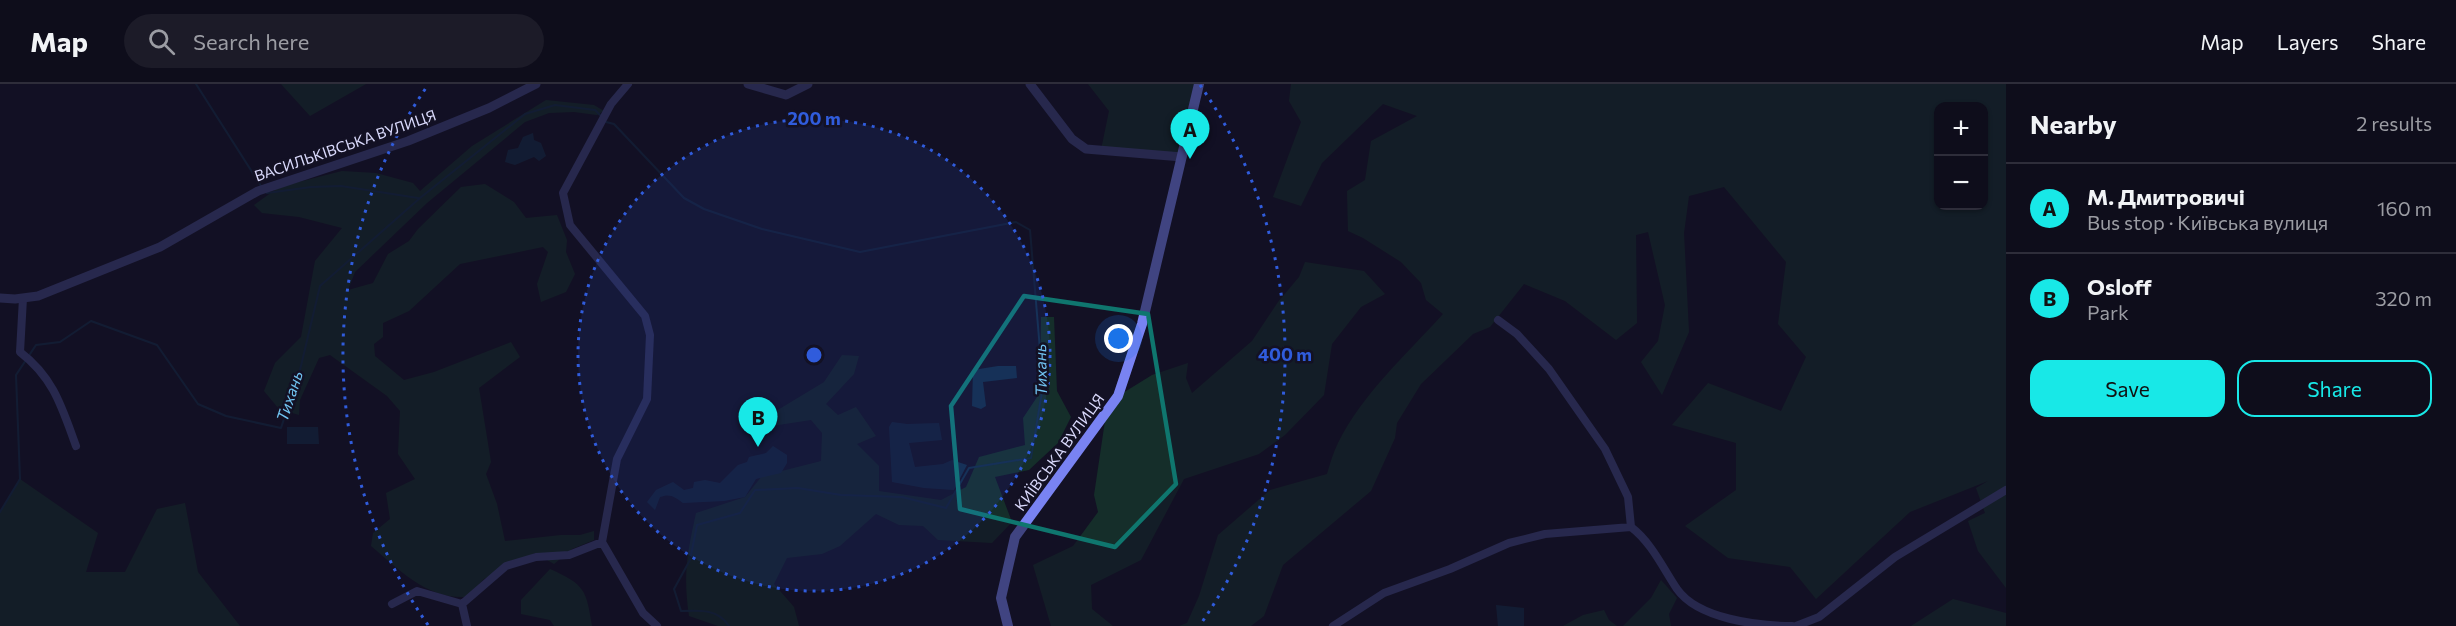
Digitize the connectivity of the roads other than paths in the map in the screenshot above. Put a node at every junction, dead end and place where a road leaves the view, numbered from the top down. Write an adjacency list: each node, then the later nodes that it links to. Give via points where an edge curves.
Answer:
1 (536, 84): 9 (street, ВАСИЛЬКІВСЬКА ВУЛИЦЯ, via 408,141 258,190 160,247 38,296)
2 (628, 84): 14 (street, via 611,104 563,193 570,225 645,316 650,335 647,399 617,459)
3 (748, 84): 4 (street, via 786,95)
4 (808, 84)
5 (1030, 84): 7 (street, via 1072,139 1086,149)
6 (1199, 84): 7 (main road, КИЇВСЬКА ВУЛИЦЯ)
7 (1182, 157): 20 (main road, КИЇВСЬКА ВУЛИЦЯ, via 1142,324 1118,396 1015,537 1001,598)
8 (0, 298): 9 (street, ВАСИЛЬКІВСЬКА ВУЛИЦЯ)
9 (23, 298): 11 (street, via 20,352 37,365 58,396)
10 (1498, 320): 13 (street, via 1517,334 1549,369 1605,449 1628,497)
11 (76, 446)
12 (2006, 490): 17 (street, via 1895,557)
13 (1630, 527): 21 (street, via 1545,534 1509,543 1384,593); 22 (street, via 1641,534 1679,592 1704,609 1727,619)
14 (602, 542): 16 (street, via 569,555 536,557 506,566); 19 (street, via 643,613)
15 (392, 604): 16 (street, via 417,591)
16 (462, 604): 18 (street)
17 (1818, 622): 22 (street)
18 (467, 626)
19 (657, 626)
20 (1008, 626)
21 (1333, 626)
22 (1794, 626)

